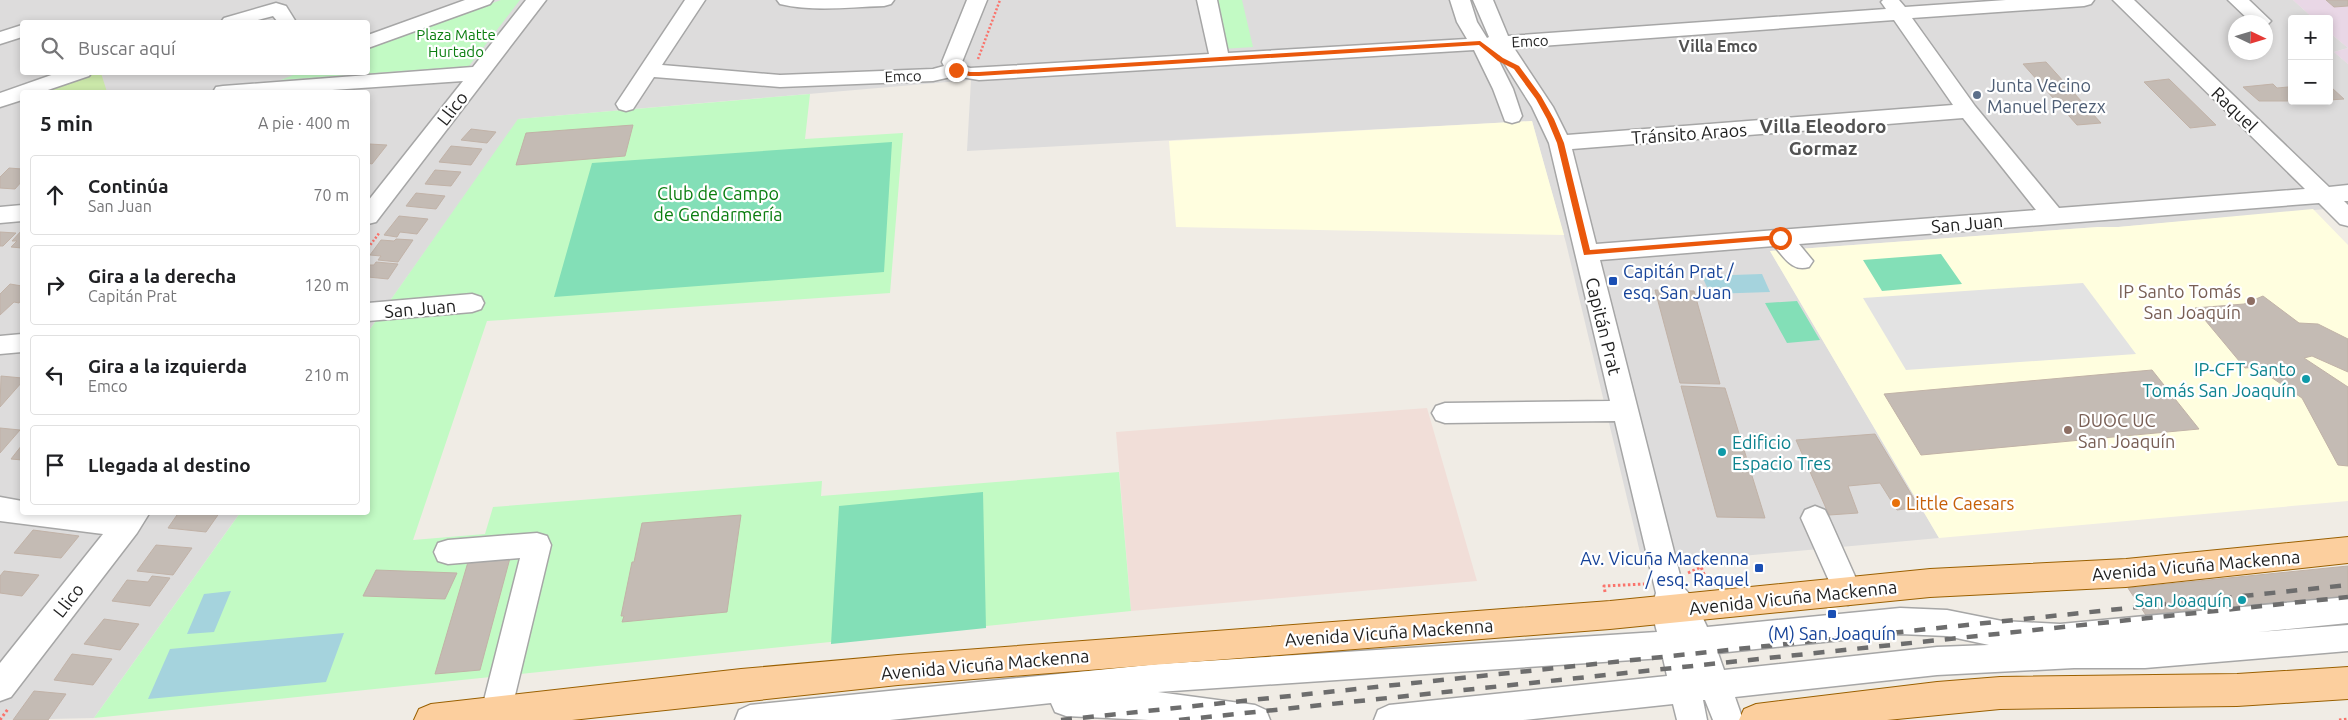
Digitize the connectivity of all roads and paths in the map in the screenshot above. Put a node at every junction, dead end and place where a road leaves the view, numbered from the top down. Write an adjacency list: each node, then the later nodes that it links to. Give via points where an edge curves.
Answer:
1 (484, 0): 20 (street)
2 (536, 0): 27 (street, Llico)
3 (695, 0): 26 (street)
4 (787, 0): 5 (street)
5 (884, 0)
6 (976, 0): 24 (street, via 952,62)
7 (1000, 0): 24 (path)
8 (1207, 0): 23 (street)
9 (1460, 0): 22 (street, Capitán Prat, via 1468,26)
10 (1483, 0): 21 (street, Capitán Prat)
11 (2084, 0): 14 (street, Emco)
12 (2123, 0): 44 (street, Raquel)
13 (2238, 0): 15 (street)
14 (1895, 7): 21 (street, Emco); 38 (street)
15 (2254, 15)
16 (238, 20): 17 (street, via 276,9)
17 (286, 20)
18 (20, 32): 19 (street)
19 (0, 38)
20 (370, 41)
21 (1503, 42): 22 (street, Emco); 25 (street, Capitán Prat)
22 (1480, 43): 23 (street, Emco); 25 (street, Capitán Prat); 39 (street, Capitán Prat, via 1503,89)
23 (1220, 60): 24 (street, Emco, via 979,74 969,74)
24 (966, 68): 26 (street, Emco, via 933,75 780,81)
25 (1517, 68): 40 (street, Capitán Prat, via 1545,108)
26 (648, 70): 35 (street)
27 (479, 73): 32 (street); 41 (street, Llico)
28 (273, 75): 31 (street)
29 (58, 76): 30 (street)
30 (29, 90)
31 (231, 90)
32 (252, 90)
33 (20, 94): 34 (street)
34 (0, 100)
35 (626, 104)
36 (20, 109): 37 (street)
37 (0, 111)
38 (1968, 112): 40 (street, Tránsito Araos); 48 (street)
39 (1512, 116)
40 (1560, 143): 51 (street, Capitán Prat)
41 (394, 182): 42 (street); 45 (street, Llico)
42 (370, 184)
43 (2348, 193): 44 (street, San Juan)
44 (2324, 195): 48 (street, San Juan, via 2128,218); 49 (street, Raquel)
45 (370, 213)
46 (20, 214): 47 (street)
47 (0, 215)
48 (2053, 216): 50 (street, San Juan)
49 (2348, 218)
50 (1780, 238): 51 (street, San Juan); 52 (street)
51 (1586, 253): 57 (street, Capitán Prat)
52 (1801, 261)
53 (472, 303): 54 (street, San Juan)
54 (370, 312)
55 (20, 343): 56 (street)
56 (0, 345)
57 (1626, 412): 58 (street); 67 (street, Capitán Prat)
58 (1445, 413)
59 (0, 509): 60 (street)
60 (20, 512)
61 (72, 515): 63 (street)
62 (1814, 518): 66 (street)
63 (132, 519): 71 (street, Llico)
64 (2348, 550): 66 (main road, Avenida Vicuña Mackenna, via 2126,573 1930,583)
65 (448, 552): 75 (street, via 537,544)
66 (1848, 592): 67 (main road, Avenida Vicuña Mackenna)
67 (1673, 604): 70 (street, Capitán Prat); 75 (main road, Avenida Vicuña Mackenna, via 741,685)
68 (2348, 610): 70 (street, via 2060,637 2002,634 1947,623 1900,621)
69 (2348, 638): 73 (street, via 2145,654 1938,661)
70 (1686, 643): 73 (street); 74 (street); 78 (street, via 1158,678)
71 (5, 672)
72 (2348, 683): 84 (main road, via 2237,690 2000,693)
73 (1715, 685): 74 (street); 83 (street)
74 (1684, 688): 81 (street); 82 (street)
75 (496, 712): 76 (main road, Avenida Vicuña Mackenna)
76 (442, 719)
77 (2348, 719): 85 (path)
78 (750, 720)
79 (867, 720): 80 (street, via 1070,701 1154,706)
80 (1255, 720)
81 (1389, 720)
82 (1692, 720)
83 (1728, 720)
84 (1760, 720)
85 (2339, 720)

